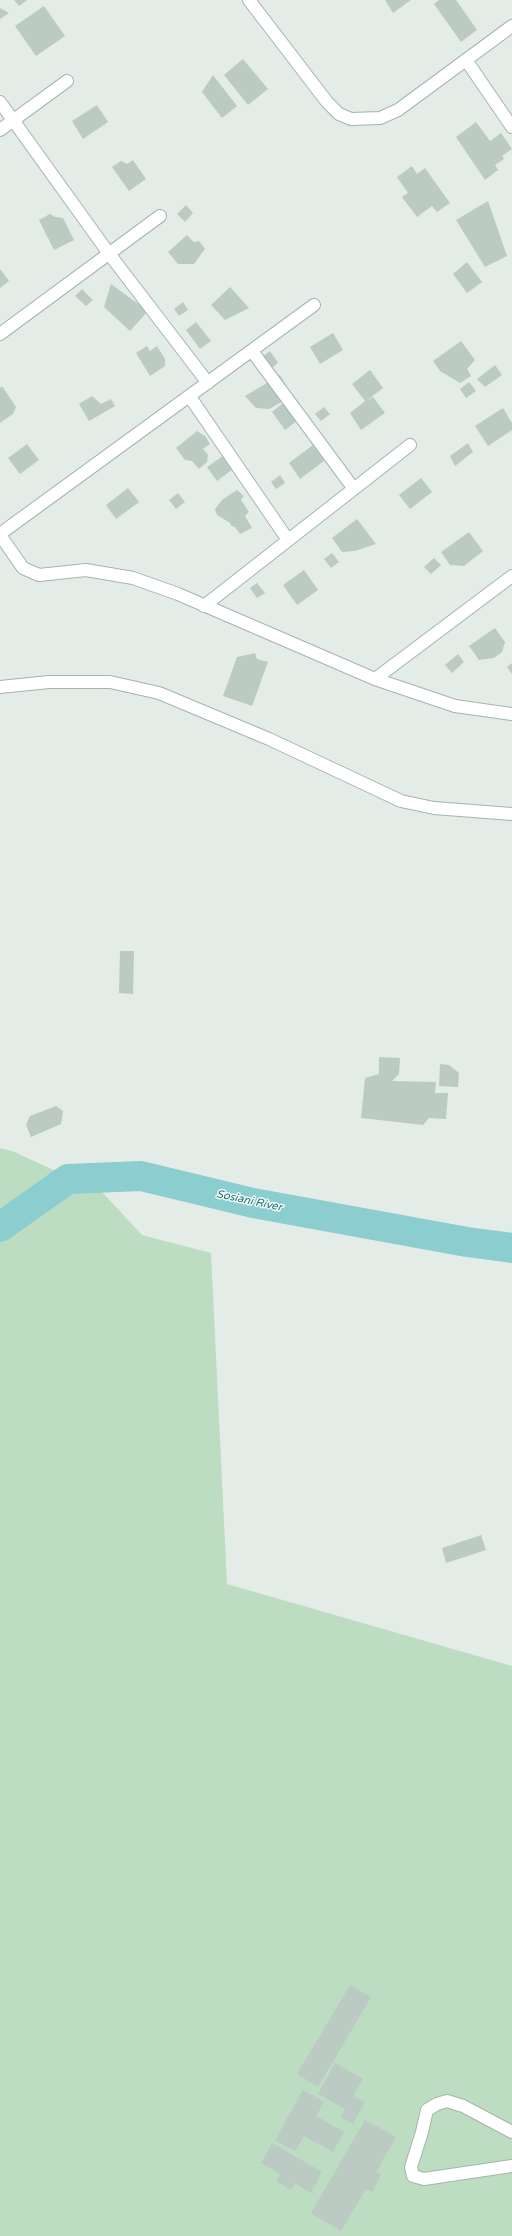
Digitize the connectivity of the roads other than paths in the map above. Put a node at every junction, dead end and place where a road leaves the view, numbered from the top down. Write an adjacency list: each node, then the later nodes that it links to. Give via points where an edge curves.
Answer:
1 (250, 0): 3 (street, via 327,102 338,114 351,119 380,118 398,110)
2 (512, 26): 3 (street)
3 (466, 60): 7 (street)
4 (67, 81): 6 (street)
5 (0, 102): 6 (street)
6 (14, 120): 8 (street); 10 (street)
7 (512, 127)
8 (0, 130)
9 (160, 216): 10 (street)
10 (110, 255): 12 (street); 14 (street)
11 (314, 305): 13 (street)
12 (0, 334)
13 (252, 351): 14 (street); 17 (street)
14 (208, 384): 15 (street)
15 (190, 397): 18 (street); 19 (street)
16 (410, 445): 17 (street)
17 (354, 489): 19 (street)
18 (0, 534): 21 (street, via 22,568 39,575 86,570 133,578)
19 (288, 540): 21 (street)
20 (512, 576): 22 (street)
21 (204, 606): 22 (street)
22 (375, 679): 24 (street, via 455,706)
23 (0, 687): 25 (street, via 49,682 110,682 159,693 269,739 401,801 434,808)
24 (512, 714)
25 (512, 814)
26 (512, 2132): 27 (street, via 463,2106 447,2101 437,2104 427,2110 411,2168 413,2176 424,2179)
27 (512, 2166)

